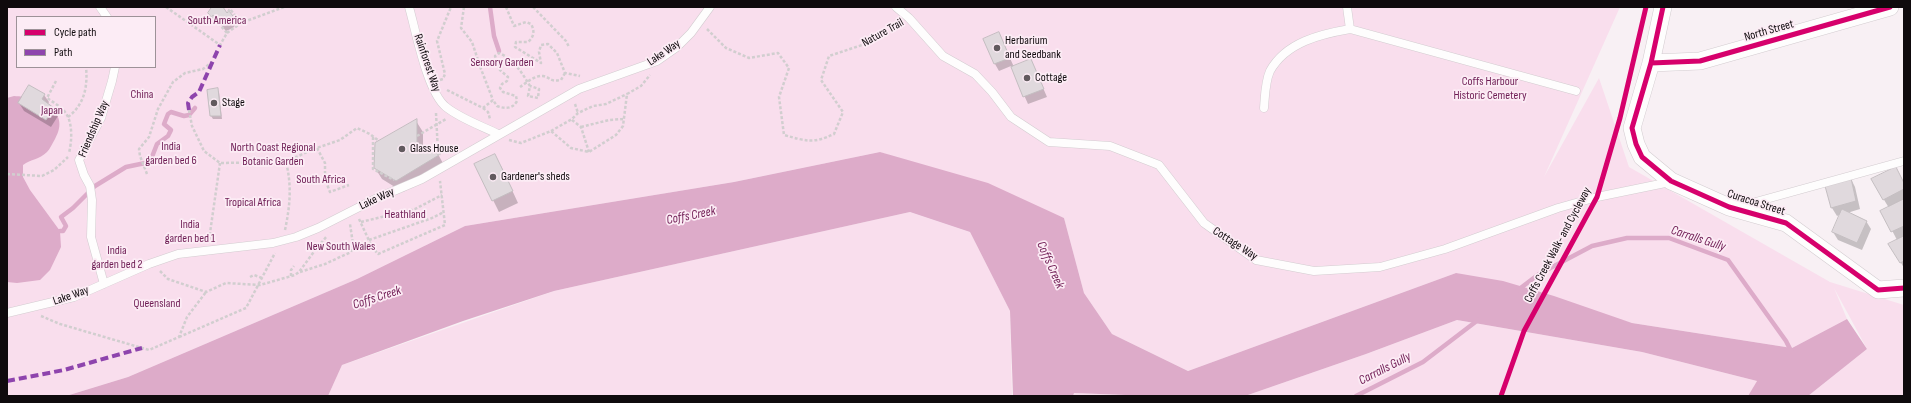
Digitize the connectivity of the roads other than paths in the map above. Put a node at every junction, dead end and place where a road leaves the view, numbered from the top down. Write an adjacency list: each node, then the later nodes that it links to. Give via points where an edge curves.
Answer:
1 (100, 7): 8 (lane)
2 (409, 7): 14 (lane, Rainforest Way, via 431,82 443,105)
3 (710, 7): 14 (lane, Lake Way, via 700,22 676,47 658,61 563,97)
4 (896, 7): 16 (lane, Cottage Way, via 943,56 975,74 1012,117 1049,142 1110,146 1159,165 1204,223 1256,260 1314,271 1380,267 1445,250 1558,208)
5 (1347, 7): 9 (lane)
6 (1663, 7): 10 (street)
7 (1890, 7): 10 (street, North Street, via 1700,61)
8 (106, 16)
9 (1350, 29): 12 (lane); 13 (lane, via 1327,32 1304,41 1284,54 1270,71 1265,89)
10 (1651, 63): 16 (street, Curacoa Street, via 1632,128 1642,157)
11 (114, 68): 18 (lane, Friendship Way, via 101,118 80,160 91,193 91,238)
12 (1576, 91)
13 (1264, 108)
14 (498, 134): 18 (lane, Lake Way, via 422,179 296,237 178,254)
15 (1904, 161): 17 (lane)
16 (1671, 181): 17 (street, Curacoa Street)
17 (1736, 208): 19 (street, Curacoa Street, via 1786,223 1878,290)
18 (104, 284): 20 (lane, Lake Way, via 74,297)
19 (1904, 288)
20 (7, 313)

